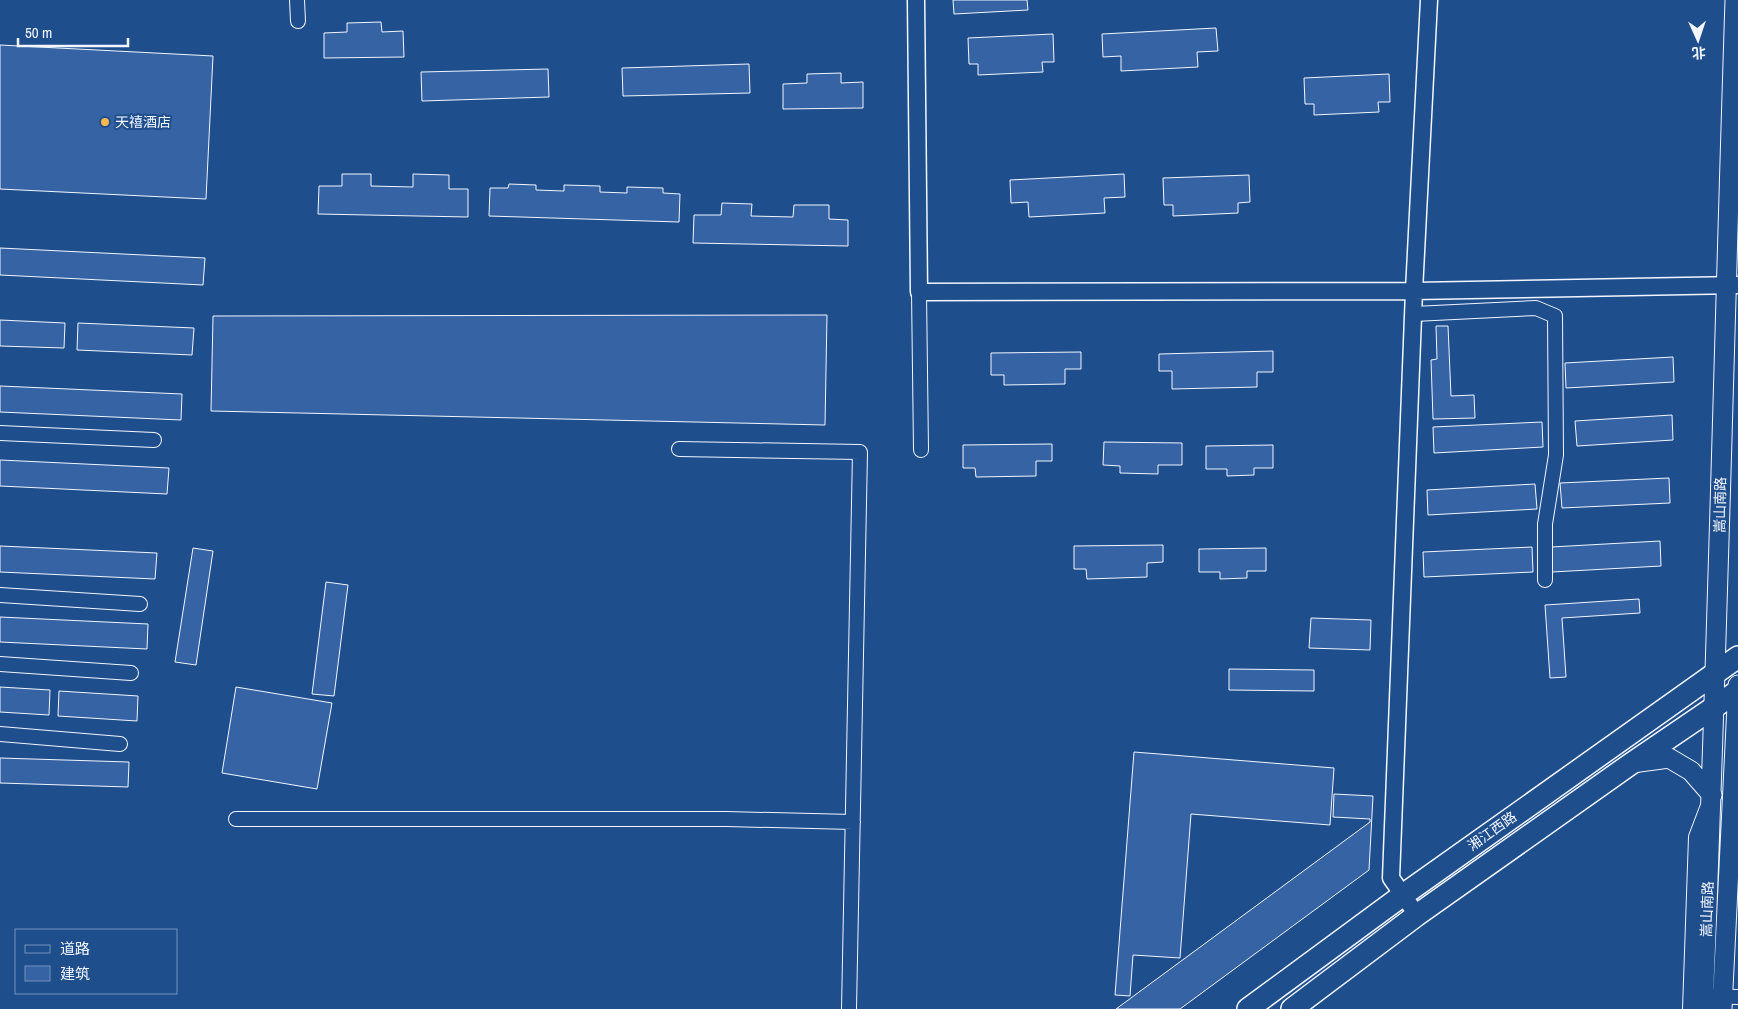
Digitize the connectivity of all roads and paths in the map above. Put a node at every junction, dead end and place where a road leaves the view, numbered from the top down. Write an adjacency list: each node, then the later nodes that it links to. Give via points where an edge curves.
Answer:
1 (297, 0): 5 (street)
2 (916, 0): 8 (street)
3 (1429, 0): 7 (street)
4 (1735, 0): 6 (main road, 嵩山南路)
5 (298, 21)
6 (1732, 285): 7 (street); 20 (main road, 嵩山南路)
7 (1414, 291): 8 (street); 9 (street)
8 (919, 292): 13 (street)
9 (1414, 314): 14 (street, via 1536,308 1555,316 1556,455 1545,524); 32 (street, via 1391,878)
10 (0, 433): 11 (street)
11 (154, 440)
12 (679, 449): 31 (street, via 860,452)
13 (922, 450)
14 (1545, 580)
15 (0, 596): 16 (street)
16 (140, 604)
17 (1738, 657): 20 (main road, 湘江西路)
18 (0, 664): 19 (street)
19 (131, 673)
20 (1716, 673): 23 (main road, 嵩山南路); 32 (main road, 湘江西路)
21 (1738, 685): 22 (main road, 嵩山南路)
22 (1738, 691): 23 (main road, 湘江西路); 28 (main road, 嵩山南路)
23 (1714, 708): 26 (main road, 湘江西路); 27 (main road, 嵩山南路)
24 (0, 734): 25 (street)
25 (120, 744)
26 (1632, 763): 27 (main road, via 1670,758 1691,771); 33 (main road, 湘江西路)
27 (1712, 795): 35 (main road, 嵩山南路)
28 (1733, 795): 29 (street); 34 (main road, 嵩山南路)
29 (1738, 815)
30 (236, 819): 31 (street)
31 (853, 822): 36 (street)
32 (1402, 895): 33 (street); 37 (main road, 湘江西路)
33 (1418, 915): 38 (main road, 湘江西路)
34 (1730, 1000): 35 (street); 39 (street)
35 (1697, 1002)
36 (849, 1009)
37 (1248, 1009)
38 (1292, 1009)
39 (1738, 1009)

